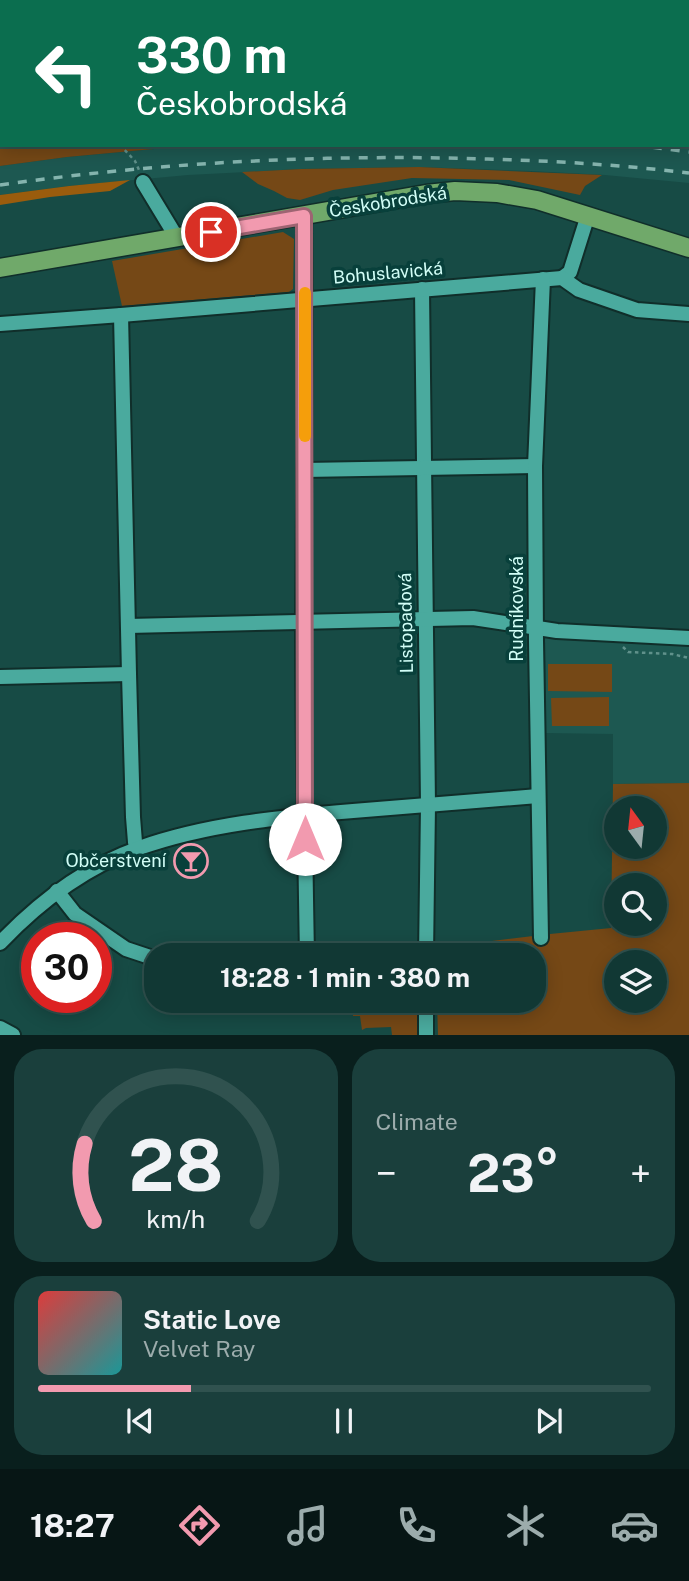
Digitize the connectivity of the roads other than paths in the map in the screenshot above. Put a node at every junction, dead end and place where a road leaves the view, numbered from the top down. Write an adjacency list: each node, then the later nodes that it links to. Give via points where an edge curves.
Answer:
1 (143, 182): 4 (street)
2 (588, 215): 3 (main road, Českobrodská, via 537,200 455,191); 5 (main road, Českobrodská); 7 (street, via 570,272)
3 (304, 216): 4 (main road, Českobrodská); 10 (street)
4 (177, 238): 6 (main road, Českobrodská)
5 (689, 248)
6 (0, 268)
7 (562, 278): 8 (street, Bohuslavická); 11 (street, via 579,290 637,310)
8 (543, 279): 9 (street, Bohuslavická); 14 (street, Rudníkovská)
9 (422, 289): 10 (street, Bohuslavická); 15 (street, Listopadová)
10 (305, 300): 12 (street, Bohuslavická); 16 (street)
11 (689, 314)
12 (121, 315): 13 (street, Bohuslavická); 19 (street)
13 (0, 324)
14 (535, 466): 15 (street); 20 (street, Rudníkovská)
15 (424, 467): 16 (street); 17 (street, Listopadová)
16 (304, 470): 18 (street)
17 (425, 620): 18 (street); 20 (street, via 473,618); 25 (street, Listopadová)
18 (303, 623): 19 (street); 26 (street)
19 (128, 626): 22 (street)
20 (537, 629): 21 (street); 24 (street, Rudníkovská)
21 (689, 638)
22 (129, 674): 23 (street); 27 (street)
23 (0, 677)
24 (538, 796): 25 (street); 29 (street, Rudníkovská)
25 (428, 805): 26 (street); 32 (street, Listopadová)
26 (304, 816): 27 (street, via 202,831); 31 (street)
27 (137, 849): 28 (street)
28 (57, 891): 30 (street); 33 (street, via 75,914 126,949)
29 (541, 938)
30 (0, 943)
31 (307, 943)
32 (426, 943)
33 (144, 955)
34 (426, 1013): 37 (street)
35 (0, 1028): 36 (street)
36 (13, 1035)
37 (426, 1035)

